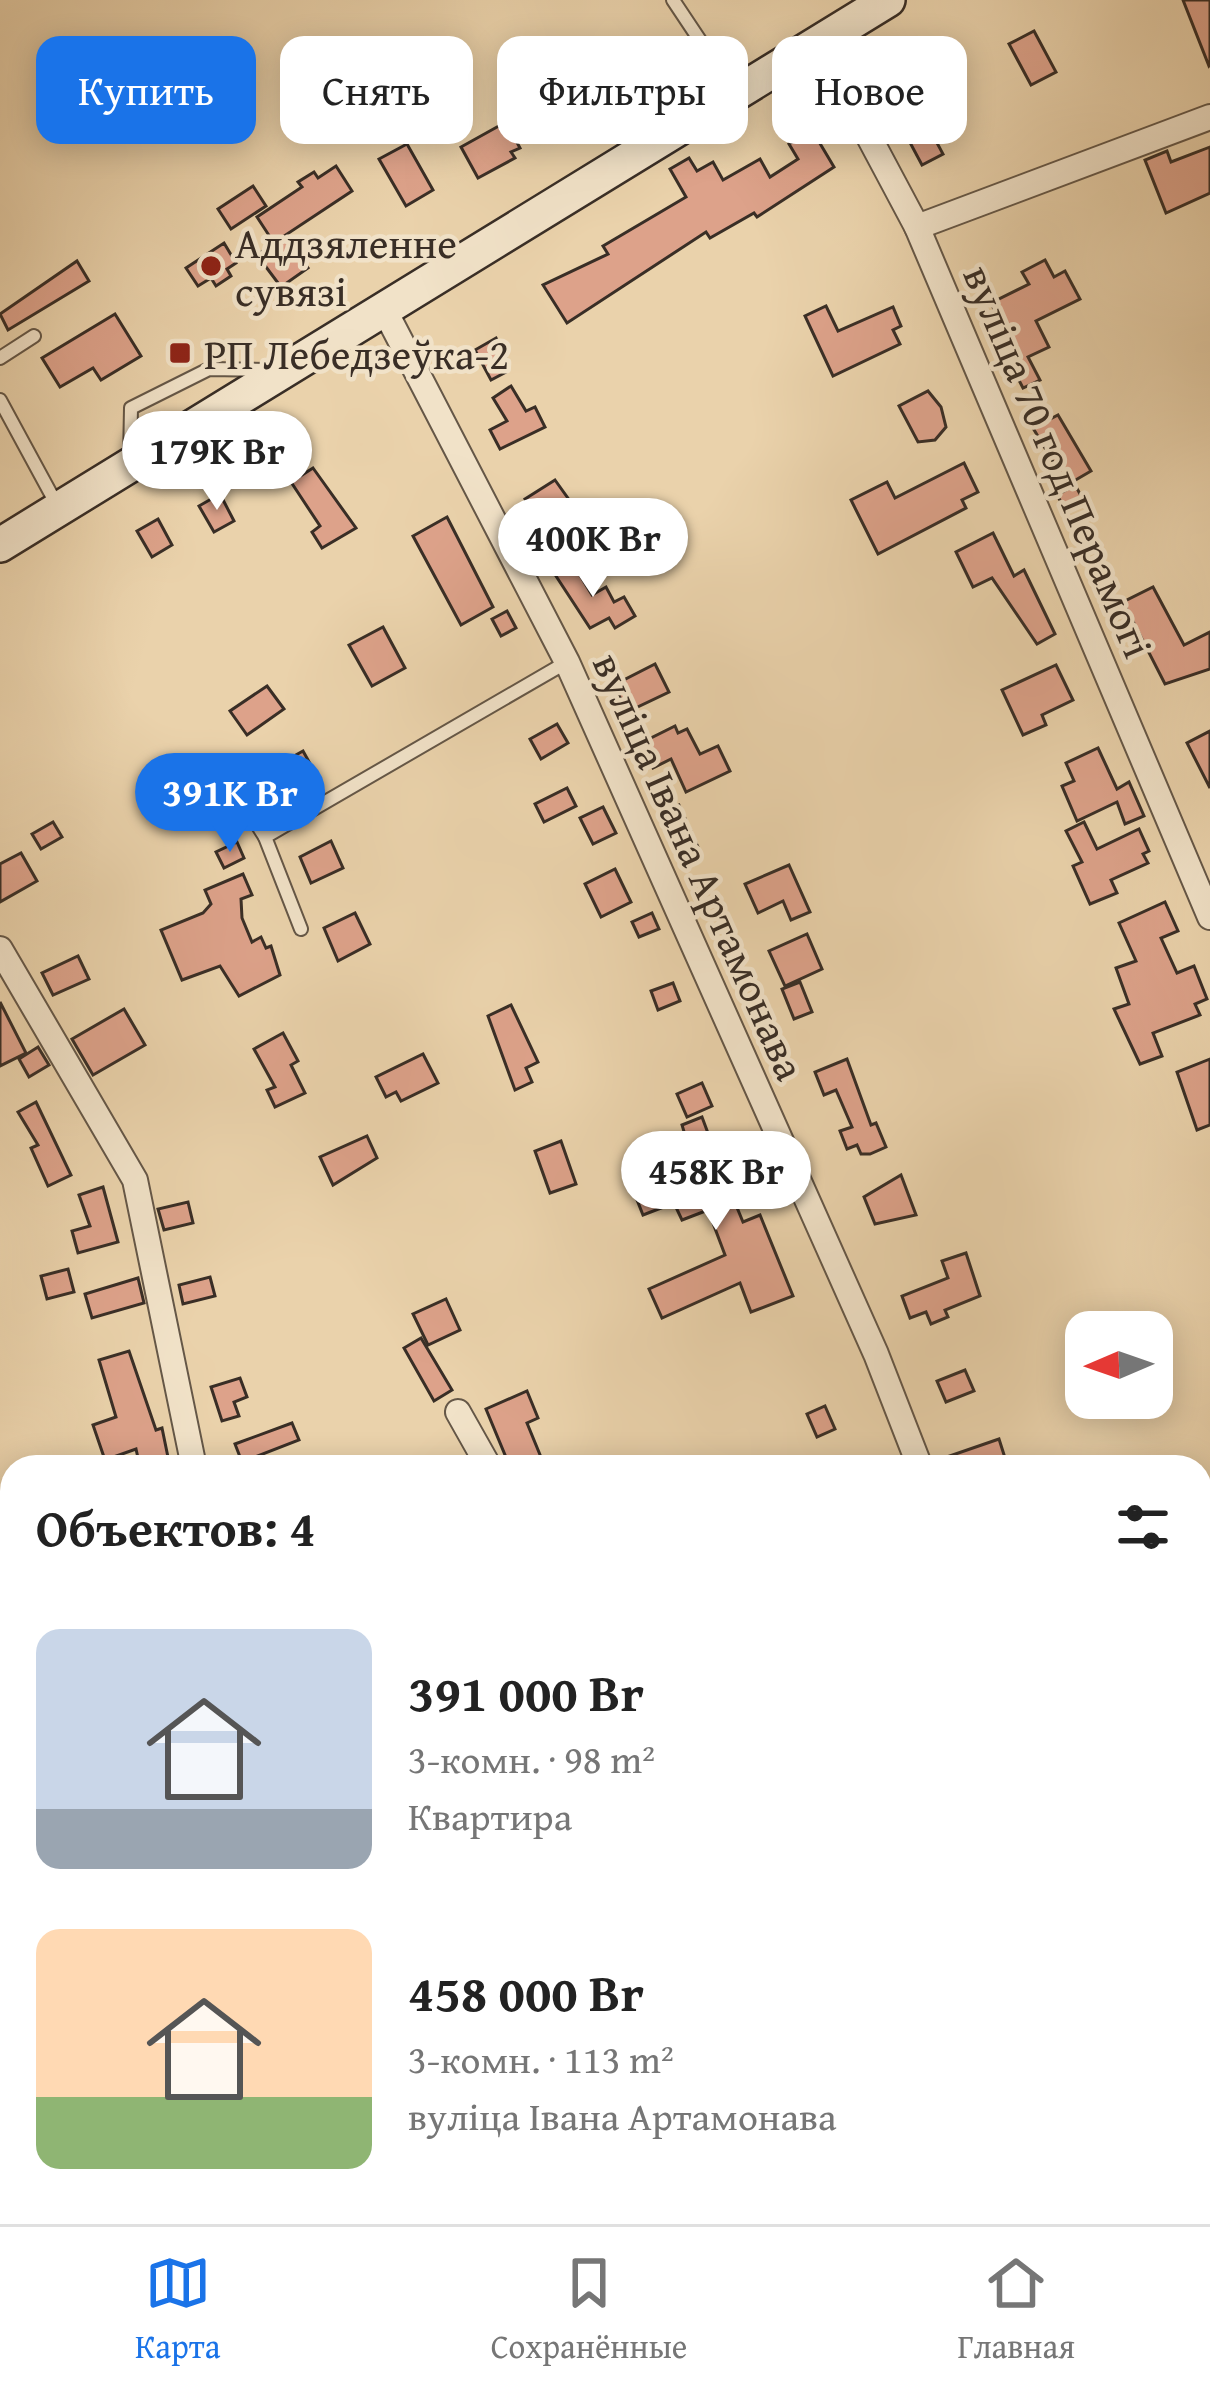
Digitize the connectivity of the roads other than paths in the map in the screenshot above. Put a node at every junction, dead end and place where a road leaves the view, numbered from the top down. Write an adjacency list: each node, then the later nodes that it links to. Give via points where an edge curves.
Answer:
1 (673, 0): 3 (lane)
2 (888, 0): 4 (main road)
3 (697, 36)
4 (830, 36)
5 (1210, 117): 8 (street)
6 (652, 144): 9 (main road)
7 (873, 144): 8 (street, вуліца 70 год Перамогі)
8 (917, 227): 20 (street, вуліца 70 год Перамогі)
9 (384, 309): 12 (main road); 17 (street, вуліца Івана Артамонава)
10 (34, 336): 11 (lane)
11 (0, 358)
12 (284, 370): 14 (main road); 14 (lane, via 209,369 131,408)
13 (0, 400): 15 (lane)
14 (130, 466): 15 (main road)
15 (58, 508): 16 (main road)
16 (0, 544)
17 (567, 662): 19 (lane); 26 (street, вуліца Івана Артамонава)
18 (218, 765): 19 (lane)
19 (265, 837): 21 (lane)
20 (1210, 917)
21 (302, 929)
22 (0, 949): 24 (street, via 135,1180)
23 (458, 1412): 25 (street)
24 (192, 1455)
25 (482, 1455)
26 (915, 1455)

